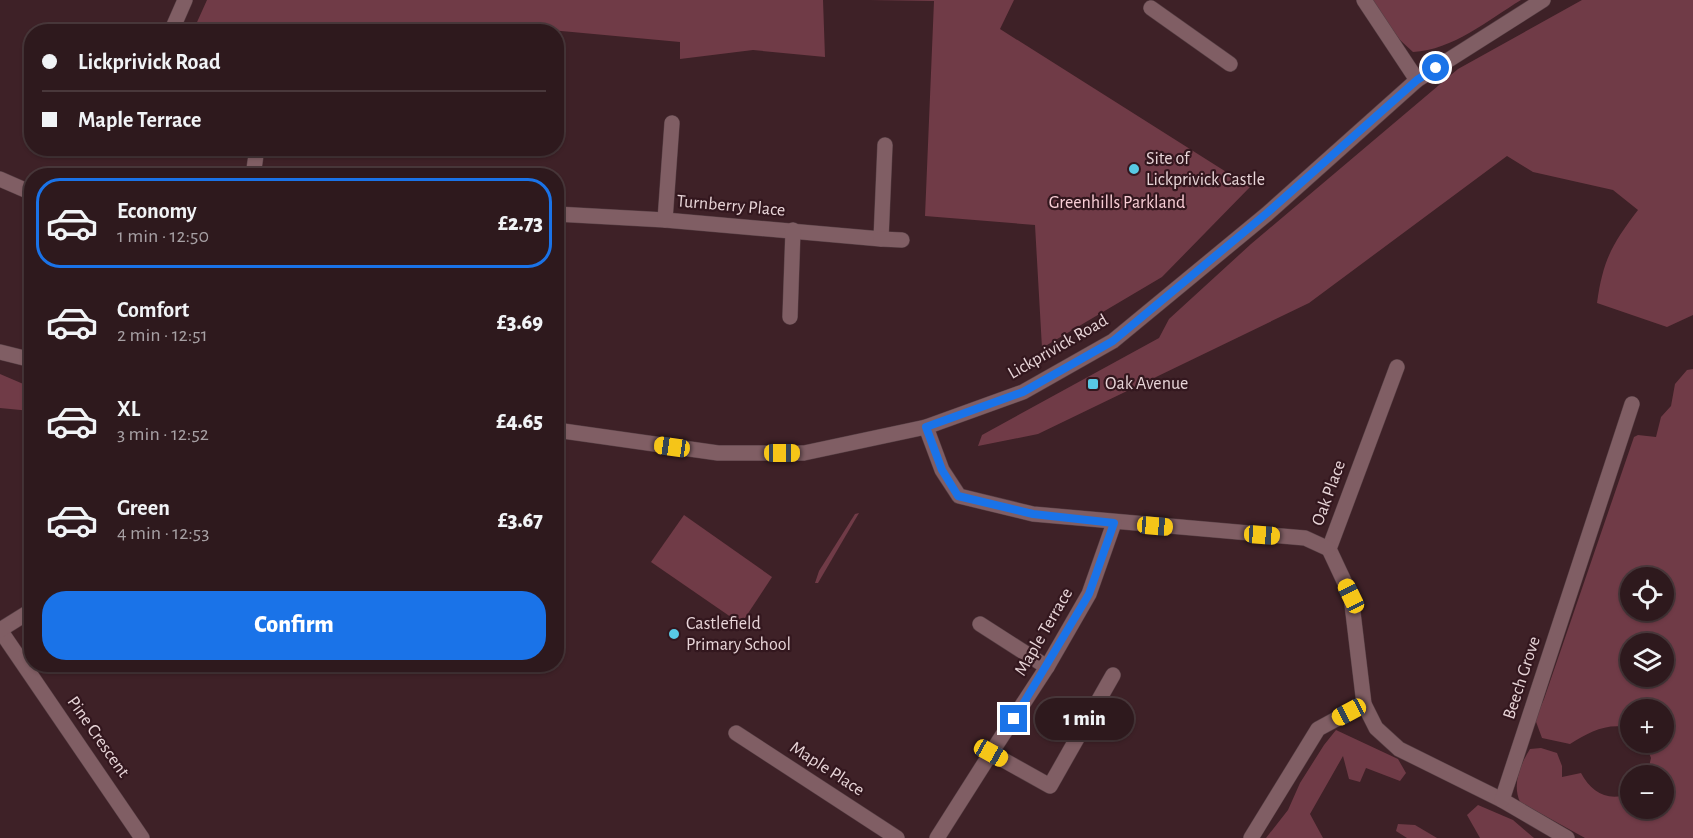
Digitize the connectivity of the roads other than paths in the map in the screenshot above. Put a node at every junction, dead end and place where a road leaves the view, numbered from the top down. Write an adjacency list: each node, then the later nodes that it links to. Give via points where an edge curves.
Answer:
1 (185, 0): 5 (street)
2 (1364, 0): 7 (street)
3 (1543, 0): 7 (street, Lickprivick Road)
4 (1149, 2): 6 (street)
5 (174, 24)
6 (1230, 64)
7 (1417, 80): 22 (street, Lickprivick Road, via 1267,213 1113,341 1023,392)
8 (672, 123): 13 (street, Turnberry Place)
9 (885, 145): 15 (street)
10 (0, 179): 11 (street)
11 (24, 190)
12 (564, 214): 13 (street, Turnberry Place)
13 (665, 220): 14 (street, Turnberry Place)
14 (793, 230): 15 (street, Turnberry Place); 17 (street, Turnberry Place)
15 (881, 239): 16 (street, Turnberry Place)
16 (902, 240)
17 (790, 317)
18 (0, 352): 19 (street)
19 (24, 358)
20 (1397, 367): 25 (street, Oak Place)
21 (1632, 404): 36 (street, Beech Grove)
22 (926, 427): 23 (street, Lickprivick Road, via 804,453 718,453); 24 (street, via 942,470 958,496 1033,514)
23 (564, 430)
24 (1114, 523): 25 (street, via 1305,538); 30 (street, Maple Terrace, via 1089,594)
25 (1329, 549): 33 (street, Oak Place, via 1351,596)
26 (24, 615): 28 (street)
27 (980, 624): 30 (street)
28 (0, 630): 29 (street, Pine Crescent)
29 (24, 665)
30 (1047, 667): 35 (street, Maple Terrace)
31 (29, 672): 37 (street, Pine Crescent)
32 (1113, 675): 35 (street, via 1050,786)
33 (1364, 704): 36 (street, via 1376,728 1399,749); 40 (street, via 1317,729)
34 (736, 733): 38 (street, Maple Place)
35 (991, 753): 39 (street, Maple Terrace)
36 (1502, 800): 41 (street)
37 (142, 838)
38 (897, 838)
39 (937, 838)
40 (1251, 838)
41 (1567, 838)

